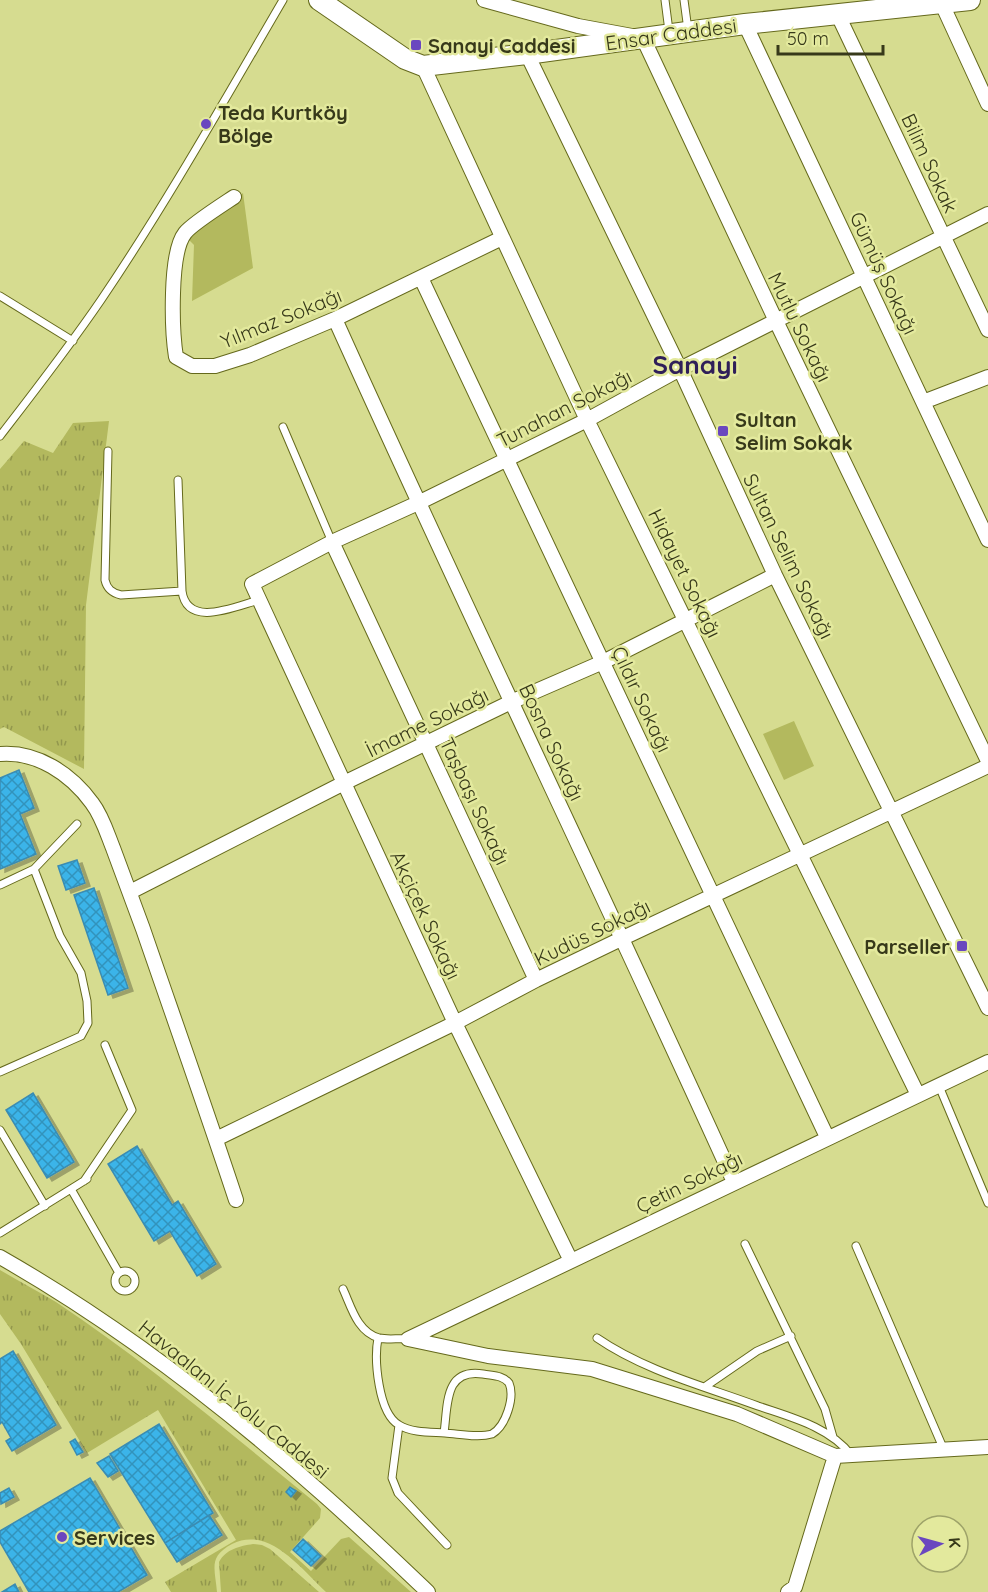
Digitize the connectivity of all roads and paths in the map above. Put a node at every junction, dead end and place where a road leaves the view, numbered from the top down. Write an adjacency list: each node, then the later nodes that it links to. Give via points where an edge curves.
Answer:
1 (284, 0): 26 (lane, via 204,137)
2 (319, 0): 14 (street, via 405,59)
3 (484, 0): 12 (street, via 578,26)
4 (665, 0): 11 (lane)
5 (684, 0): 11 (lane)
6 (970, 0): 8 (street, Ensar Caddesi)
7 (912, 3): 8 (street, Ensar Caddesi); 9 (street, Ensar Caddesi)
8 (942, 4): 15 (street)
9 (837, 13): 10 (street, Ensar Caddesi); 18 (street, Bilim Sokak)
10 (745, 24): 11 (street, Ensar Caddesi); 20 (street, Gümüş Sokağı)
11 (679, 33): 12 (street, Ensar Caddesi)
12 (643, 38): 13 (street, Ensar Caddesi); 24 (street, Mutlu Sokağı)
13 (527, 54): 14 (street, Ensar Caddesi); 27 (street, Sultan Selim Sokağı)
14 (423, 66): 19 (street, Hidayet Sokağı)
15 (988, 104)
16 (234, 197): 23 (street, Yılmaz Sokağı, via 184,234 176,257 172,290 176,357 192,366 214,366)
17 (988, 214): 18 (street, Tunahan Sokağı)
18 (943, 237): 20 (street, Tunahan Sokağı); 25 (street, Bilim Sokak)
19 (502, 238): 21 (street, Yılmaz Sokağı); 30 (street, Hidayet Sokağı)
20 (864, 277): 24 (street, Tunahan Sokağı); 29 (street, Gümüş Sokağı)
21 (421, 278): 23 (street, Yılmaz Sokağı); 34 (street, Çıldır Sokağı)
22 (0, 296): 26 (lane)
23 (335, 319): 36 (street, Bosna Sokağı)
24 (776, 321): 27 (street, Tunahan Sokağı); 48 (street, Mutlu Sokağı)
25 (988, 330)
26 (73, 341): 32 (lane)
27 (680, 369): 30 (street, Tunahan Sokağı); 39 (street, Sultan Selim Sokağı)
28 (988, 377): 29 (street)
29 (923, 402): 37 (street, Gümüş Sokağı)
30 (587, 420): 34 (street, Tunahan Sokağı); 43 (street, Hidayet Sokağı)
31 (283, 427): 38 (lane)
32 (1, 432)
33 (108, 452): 41 (lane, via 106,584 121,595)
34 (506, 460): 36 (street, Tunahan Sokağı); 44 (street, Çıldır Sokağı)
35 (178, 480): 41 (lane)
36 (418, 503): 38 (street, Tunahan Sokağı); 45 (street, Bosna Sokağı)
37 (988, 540)
38 (332, 542): 40 (street, Tunahan Sokağı); 46 (street, Taşbaşı Sokağı)
39 (775, 575): 43 (street, İmame Sokağı); 51 (street, Sultan Selim Sokağı)
40 (252, 584): 42 (street, Akçiçek Sokağı)
41 (182, 591): 42 (lane, via 186,605 195,612 225,610)
42 (260, 600): 50 (street, Akçiçek Sokağı)
43 (686, 620): 44 (street, İmame Sokağı); 53 (street, Hidayet Sokağı)
44 (603, 662): 45 (street, İmame Sokağı); 57 (street, Çıldır Sokağı)
45 (512, 702): 46 (street, İmame Sokağı); 58 (street, Bosna Sokağı)
46 (427, 744): 50 (street, İmame Sokağı); 59 (street, Taşbaşı Sokağı)
47 (0, 754): 56 (street, via 39,759 83,793 101,818)
48 (988, 761)
49 (988, 766): 51 (street, Kudüs Sokağı)
50 (344, 783): 56 (street, İmame Sokağı); 61 (street, Akçiçek Sokağı)
51 (892, 811): 53 (street, Kudüs Sokağı); 60 (street, Sultan Selim Sokağı)
52 (77, 824): 54 (lane)
53 (799, 854): 57 (street, Kudüs Sokağı); 66 (street, Hidayet Sokağı)
54 (34, 869): 55 (lane); 64 (lane, via 60,936 81,973 88,1023 81,1036)
55 (0, 885)
56 (130, 892): 69 (street)
57 (712, 896): 58 (street, Kudüs Sokağı); 68 (street, Çıldır Sokağı)
58 (623, 938): 59 (street, Kudüs Sokağı); 72 (street, Bosna Sokağı)
59 (536, 980): 61 (street, Kudüs Sokağı)
60 (988, 1008)
61 (455, 1023): 69 (street, Kudüs Sokağı); 81 (street, Akçiçek Sokağı)
62 (105, 1045): 71 (lane, via 132,1110)
63 (988, 1062): 65 (street, Çetin Sokağı)
64 (0, 1072)
65 (939, 1086): 66 (street, Çetin Sokağı); 75 (lane)
66 (918, 1095): 68 (street, Çetin Sokağı)
67 (0, 1130): 76 (lane)
68 (827, 1137): 72 (street, Çetin Sokağı)
69 (216, 1139): 74 (street)
70 (94, 1175): 71 (lane)
71 (84, 1181): 73 (lane)
72 (734, 1182): 81 (street, Çetin Sokağı)
73 (71, 1189): 76 (lane); 82 (lane)
74 (236, 1200)
75 (988, 1203)
76 (45, 1206): 77 (lane)
77 (0, 1233)
78 (745, 1244): 84 (lane)
79 (856, 1246): 93 (lane)
80 (0, 1257): 98 (street, Havaalanı İç Yolu Caddesi, via 94,1314 180,1377 318,1490)
81 (571, 1261): 87 (street, Çetin Sokağı)
82 (119, 1273)
83 (343, 1289): 85 (lane, via 356,1320)
84 (791, 1336): 88 (lane, via 757,1351); 91 (lane, via 825,1409)
85 (378, 1338): 87 (lane); 89 (lane, via 375,1352 387,1415)
86 (597, 1338): 88 (lane, via 640,1363)
87 (408, 1339): 94 (street, via 488,1356 591,1369 737,1414)
88 (706, 1386): 91 (lane)
89 (399, 1425): 90 (lane); 96 (lane, via 392,1478 398,1493)
90 (444, 1433): 90 (lane, via 496,1432 511,1395 509,1383 501,1377 476,1373 460,1377 452,1385)
91 (833, 1437): 95 (lane)
92 (988, 1447): 93 (street)
93 (944, 1449): 95 (street)
94 (835, 1455): 95 (street); 97 (street)
95 (851, 1455)
96 (447, 1545)
97 (794, 1590)
98 (428, 1592)

